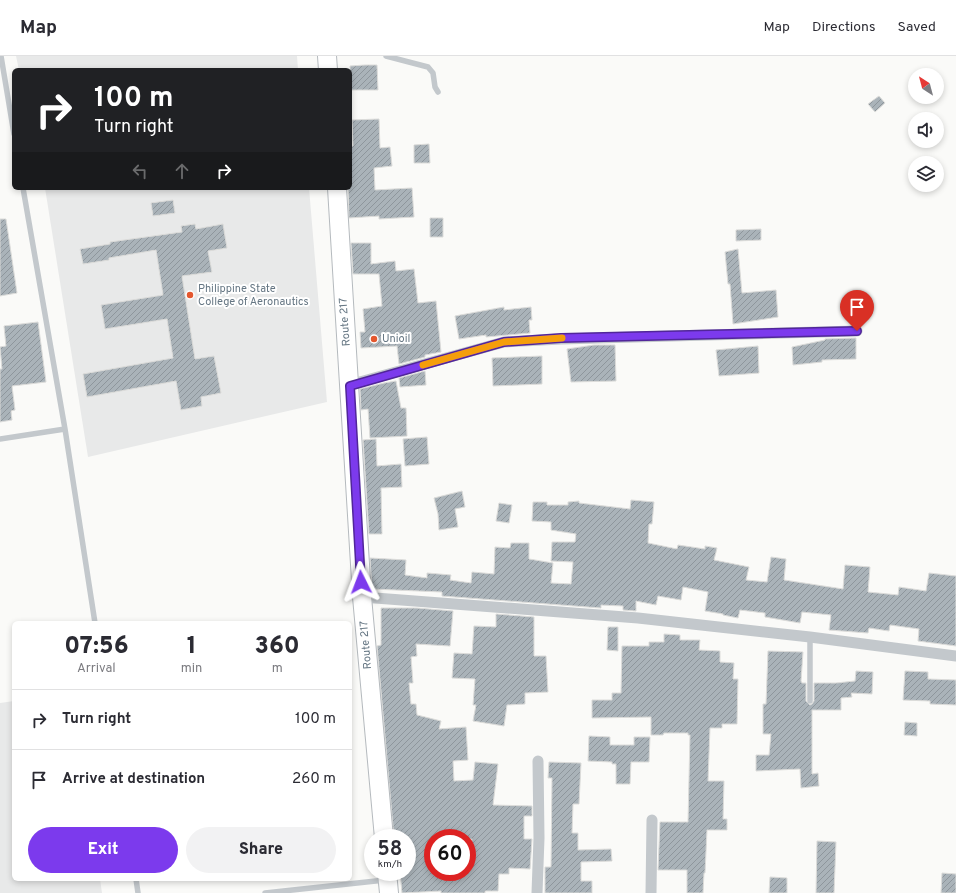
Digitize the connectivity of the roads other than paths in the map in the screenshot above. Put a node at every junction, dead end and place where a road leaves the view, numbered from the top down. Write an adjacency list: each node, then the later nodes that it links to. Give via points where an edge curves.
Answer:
1 (1, 56): 6 (lane)
2 (327, 56): 4 (main road)
3 (386, 56): 5 (lane, via 428,67 433,73)
4 (328, 68)
5 (438, 92)
6 (12, 122)
7 (23, 190): 11 (lane)
8 (337, 190): 10 (main road, Route 217)
9 (857, 331): 10 (street, via 561,338 504,342)
10 (350, 386): 13 (main road, Route 217)
11 (65, 429): 12 (lane); 14 (lane)
12 (0, 439)
13 (362, 597): 15 (street, via 638,618); 20 (main road, Route 217)
14 (95, 621)
15 (810, 637): 16 (street); 17 (lane)
16 (956, 656)
17 (810, 701)
18 (538, 761): 25 (street)
19 (652, 820): 26 (street)
20 (383, 829)
21 (136, 881): 23 (lane)
22 (388, 881): 24 (lane)
23 (138, 893)
24 (265, 893)
25 (537, 893)
26 (650, 893)

